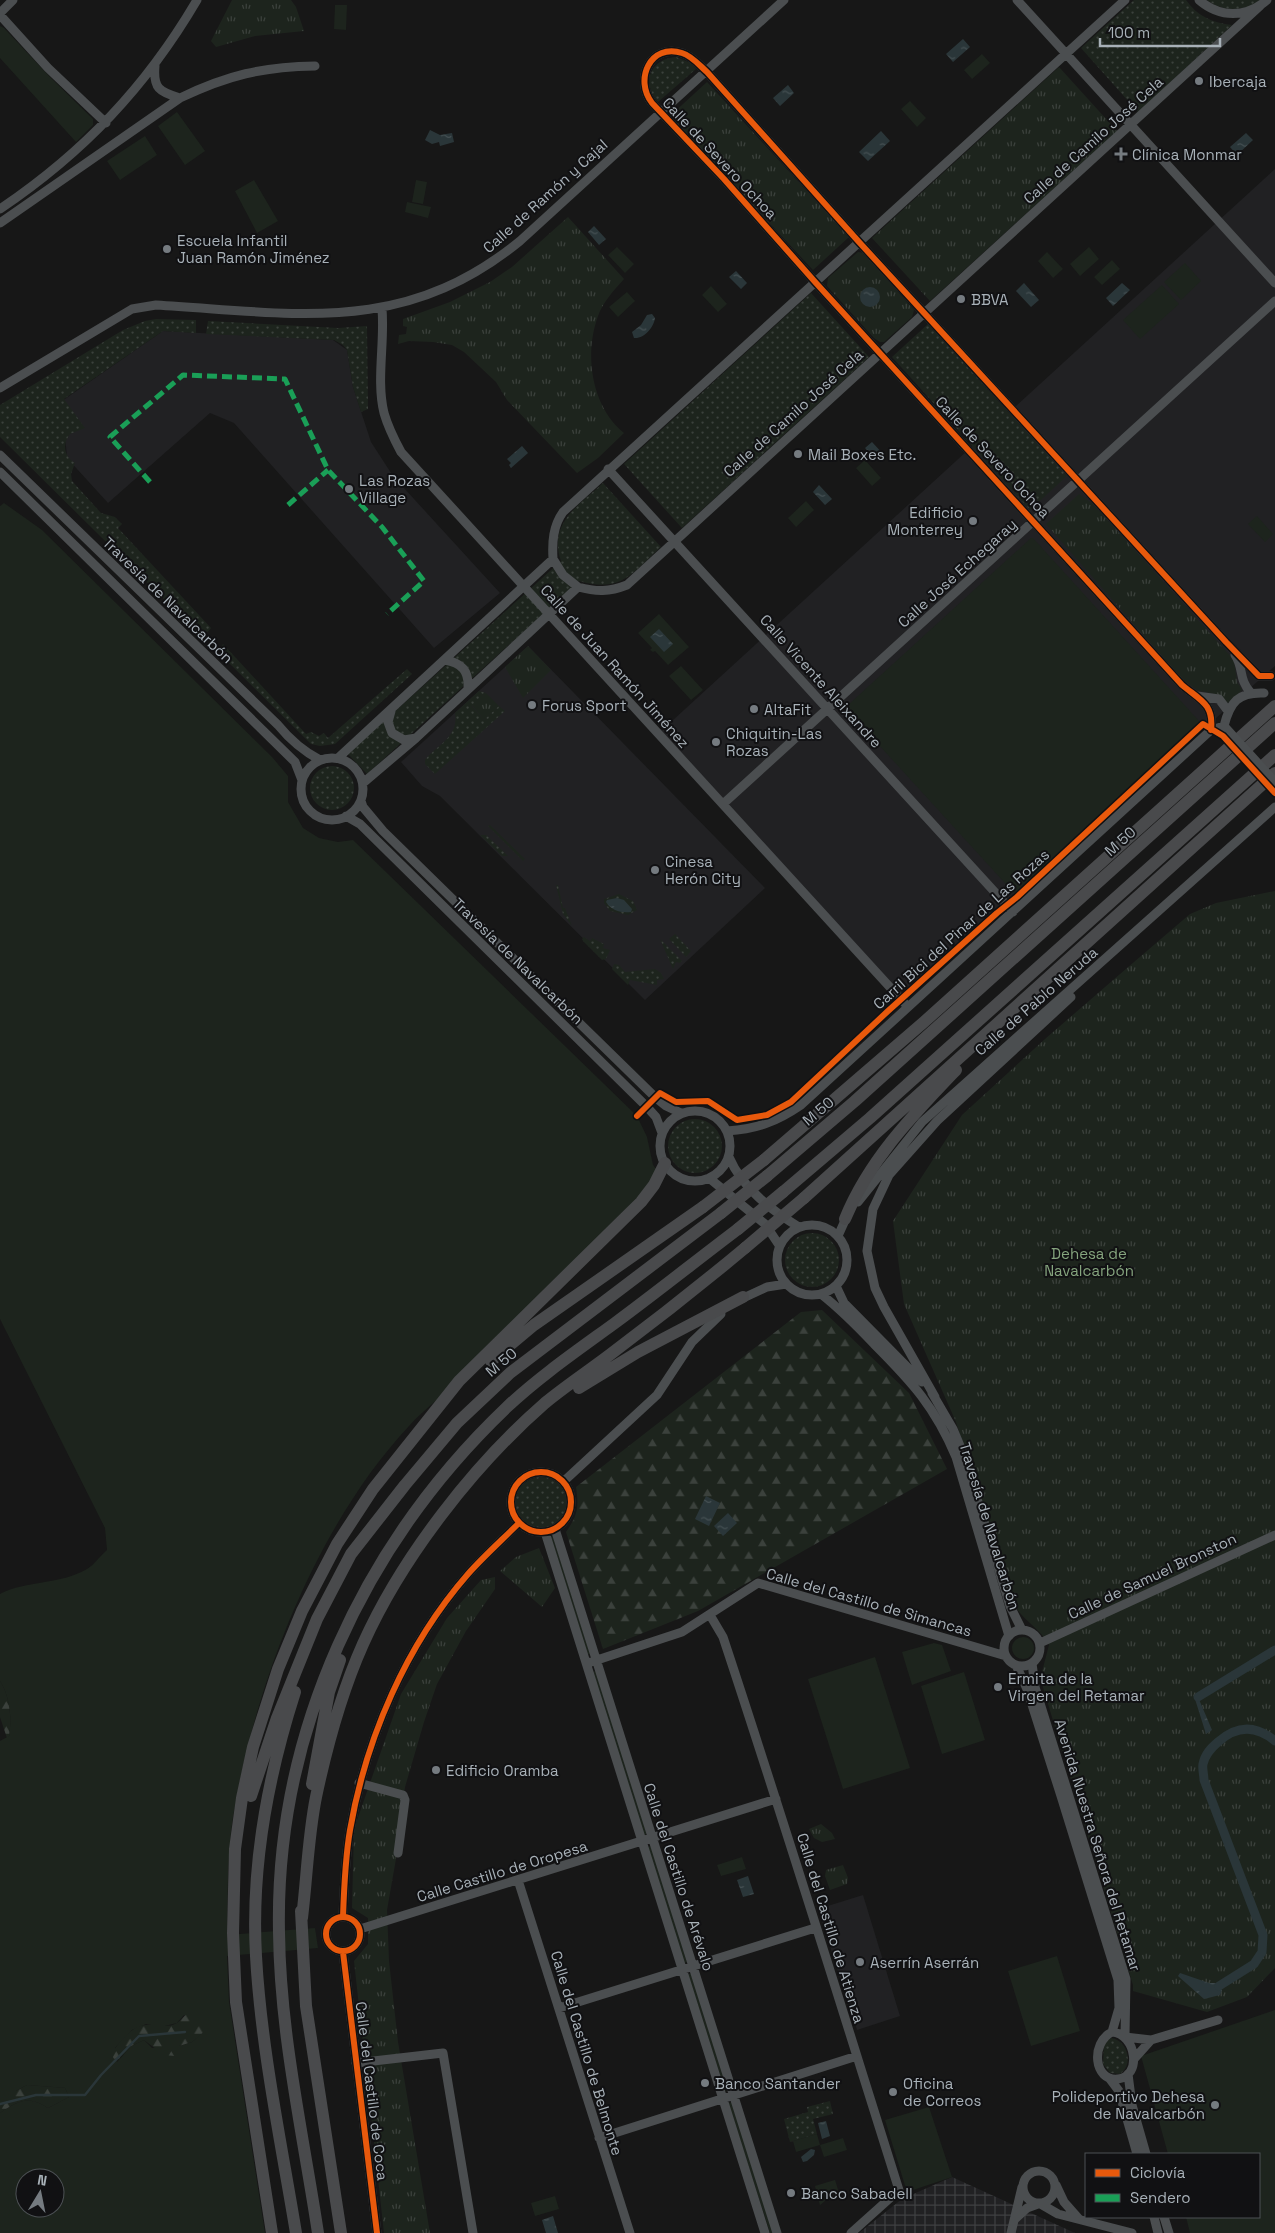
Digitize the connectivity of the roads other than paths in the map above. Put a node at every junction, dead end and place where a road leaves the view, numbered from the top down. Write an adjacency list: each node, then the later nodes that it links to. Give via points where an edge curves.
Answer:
1 (13, 0): 8 (street)
2 (197, 0): 10 (street)
3 (784, 0): 12 (street, Calle de Ramón y Cajal)
4 (1017, 0): 9 (street)
5 (1125, 0): 9 (street)
6 (1200, 0): 7 (street, via 1227,14 1250,11)
7 (1263, 3): 16 (street, Calle de Camilo José Cela)
8 (0, 14): 15 (street, via 48,68)
9 (1066, 54): 16 (street); 21 (street)
10 (155, 65): 13 (street, via 157,87); 15 (street)
11 (315, 66): 13 (street, via 247,72)
12 (707, 72): 14 (street, Calle de Ramón y Cajal); 14 (street, Calle de Severo Ochoa, via 683,53 664,53 656,57 645,71 644,88); 21 (street, Calle de Severo Ochoa)
13 (180, 98): 18 (street)
14 (660, 113): 22 (street, Calle de Severo Ochoa, via 724,179); 25 (street, Calle de Ramón y Cajal, via 520,241 489,265 438,291)
15 (106, 123): 17 (street)
16 (1130, 124): 23 (street); 26 (street, Calle de Camilo José Cela)
17 (75, 152): 18 (street); 19 (street)
18 (84, 165): 20 (street)
19 (0, 209)
20 (0, 223)
21 (859, 242): 22 (street); 26 (street, Calle de Severo Ochoa)
22 (816, 283): 27 (street, Calle de Severo Ochoa); 30 (street)
23 (1275, 284)
24 (1275, 301): 32 (street, Calle José Echegaray)
25 (382, 309): 28 (street, Calle de Ramón y Cajal, via 326,315 156,305 132,309); 36 (street, Calle de Juan Ramón Jiménez, via 384,411 401,452)
26 (925, 312): 27 (street, Calle de Camilo José Cela); 32 (street, Calle de Severo Ochoa)
27 (879, 353): 33 (street, Calle de Severo Ochoa); 34 (street, Calle de Camilo José Cela)
28 (0, 388)
29 (0, 455): 56 (street, Travesía de Navalcarbón, via 289,738)
30 (608, 469): 34 (street, Calle Vicente Aleixandre); 35 (street, via 558,519 552,544)
31 (0, 472): 58 (street, Travesía de Navalcarbón, via 295,762)
32 (1078, 480): 33 (street, Calle José Echegaray); 39 (street, Calle de Severo Ochoa)
33 (1034, 520): 45 (street, Calle de Severo Ochoa); 47 (street, Calle José Echegaray)
34 (674, 540): 37 (street, Calle de Camilo José Cela, via 627,585 612,591 595,592); 47 (street, Calle Vicente Aleixandre)
35 (553, 560): 36 (street); 37 (street, via 563,575)
36 (523, 586): 38 (street, Calle de Juan Ramón Jiménez); 40 (street)
37 (578, 587): 38 (street)
38 (549, 615): 42 (street); 62 (street, Calle de Juan Ramón Jiménez)
39 (1226, 642): 41 (street, Calle de Severo Ochoa, via 1259,676); 43 (street, Calle de Severo Ochoa, via 1238,660 1243,684)
40 (445, 660): 42 (street, via 464,668 468,675); 48 (street)
41 (1273, 674): 44 (street)
42 (468, 688): 53 (street)
43 (1251, 693): 44 (street); 49 (street, via 1237,699)
44 (1264, 693): 46 (street)
45 (1194, 695): 49 (street, via 1219,700); 52 (street, Calle de Severo Ochoa, via 1209,707)
46 (1275, 705): 84 (highway, bridge, via 924,1022 764,1160 703,1207 534,1325 451,1398)
47 (827, 709): 62 (street, Calle José Echegaray); 65 (street, Calle Vicente Aleixandre)
48 (391, 710): 53 (street, via 388,722 392,733 404,740); 55 (street)
49 (1228, 711): 51 (street)
50 (1275, 723): 87 (highway, M 50, bridge, via 855,1101 767,1176 510,1373 457,1423)
51 (1224, 726): 52 (street); 59 (street, bridge)
52 (1211, 730): 65 (street)
53 (416, 738): 60 (street)
54 (1275, 756): 92 (highway, bridge, via 783,1192 510,1404 442,1476 396,1537)
55 (338, 758): 56 (street); 60 (street, via 354,767)
56 (320, 760): 58 (street, via 312,765)
57 (1275, 773): 67 (highway)
58 (302, 780): 64 (street, Travesía de Navalcarbón, via 302,797 312,812 328,819)
59 (1275, 782)
60 (363, 783): 61 (street)
61 (361, 801): 64 (street); 69 (street, Travesía de Navalcarbón, via 383,831 656,1098)
62 (723, 804): 68 (street, Calle de Juan Ramón Jiménez)
63 (1275, 807): 66 (street, Calle de Pablo Neruda)
64 (346, 816): 71 (street, Travesía de Navalcarbón, via 360,824 647,1107)
65 (1013, 912): 68 (street)
66 (1113, 953): 75 (street, Calle de Pablo Neruda, via 922,1122); 83 (street, via 1050,1018 937,1121 889,1175 873,1209 867,1250 875,1288)
67 (1073, 956): 75 (highway, via 964,1062 894,1136 856,1192); 85 (highway, bridge, via 804,1198 694,1291 546,1403)
68 (908, 1007): 70 (street, via 801,1105 783,1117 753,1129)
69 (681, 1114): 70 (street, via 692,1111 713,1115); 71 (street, via 673,1118)
70 (727, 1131): 72 (street)
71 (662, 1133): 73 (street, Travesía de Navalcarbón, via 660,1148)
72 (729, 1157): 74 (street, via 721,1170); 76 (street, via 743,1182)
73 (664, 1163): 74 (street, via 684,1179 701,1181); 84 (highway, via 654,1185 641,1202 459,1381)
74 (709, 1178): 78 (street, via 765,1224)
75 (845, 1219): 77 (street, Calle de Pablo Neruda)
76 (800, 1227): 77 (street, via 818,1225); 78 (street, via 787,1234)
77 (838, 1236): 80 (street, via 844,1245 847,1267)
78 (779, 1245): 79 (street, via 777,1268)
79 (786, 1284): 81 (street, via 802,1294); 82 (street, via 767,1287)
80 (836, 1286): 81 (street); 83 (street, Travesía de Navalcarbón, via 844,1303 909,1366)
81 (821, 1294): 95 (street, Travesía de Navalcarbón, via 838,1307 920,1392 946,1434 956,1458)
82 (743, 1297): 85 (highway, via 593,1378 550,1409); 86 (street, via 715,1318 692,1342 657,1395)
83 (935, 1397): 94 (street, Travesía de Navalcarbón, via 963,1453 1010,1606)
84 (413, 1439): 109 (highway, via 373,1489 337,1544 302,1611 278,1669 242,1798 235,1849)
85 (476, 1472): 111 (highway, via 397,1580 363,1644 340,1706 316,1796)
86 (563, 1482): 88 (street, via 556,1476 537,1473 521,1480 512,1496 511,1506); 89 (street, via 571,1498 571,1507 568,1516)
87 (381, 1518): 109 (highway, via 351,1554 317,1619 276,1718 250,1800); 140 (highway, via 323,1623 300,1678 286,1720 266,1806 259,1861 256,1956 261,2009)
88 (519, 1523): 90 (street, via 535,1532); 103 (street, via 468,1575 430,1625 380,1720)
89 (555, 1529): 90 (street); 99 (street, Calle del Castillo de Arévalo)
90 (545, 1532): 101 (street, Calle del Castillo de Arévalo)
91 (1275, 1535): 96 (street, Calle de Samuel Bronston)
92 (374, 1574): 111 (highway, via 329,1692 304,1839); 141 (highway, via 333,1654 316,1700 287,1814 282,1863 279,1955)
93 (710, 1615): 97 (street, Calle del Castillo de Simancas, via 758,1583); 99 (street, Calle del Castillo de Simancas, via 682,1632); 104 (street, Calle del Castillo de Atienza, via 723,1637)
94 (1022, 1630): 95 (street, Travesía de Navalcarbón); 96 (street, Travesía de Navalcarbón, via 1033,1633)
95 (1007, 1640): 97 (street, Calle del Castillo de Simancas); 98 (street, Travesía de Navalcarbón)
96 (1040, 1643): 100 (street, via 1039,1654)
97 (983, 1648): 98 (street, Calle del Castillo de Simancas)
98 (1006, 1656): 102 (street)
99 (597, 1660): 101 (street, Calle del Castillo de Simancas); 105 (street, Calle del Castillo de Arévalo)
100 (1032, 1663): 102 (street); 120 (street, Avenida Nuestra Señora del Retamar, via 1035,1687 1126,1979)
101 (586, 1664): 106 (street, Calle del Castillo de Arévalo)
102 (1016, 1665): 119 (street, Avenida Nuestra Señora del Retamar, via 1027,1689 1064,1803 1118,1980 1118,2008)
103 (359, 1783): 107 (street, via 404,1795); 110 (street, via 348,1841)
104 (776, 1799): 105 (street, Calle Castillo de Oropesa); 112 (street, Calle del Castillo de Atienza)
105 (652, 1838): 106 (street, Calle Castillo de Oropesa); 115 (street, Calle del Castillo de Arévalo)
106 (642, 1841): 108 (street, Calle Castillo de Oropesa); 116 (street, Calle del Castillo de Arévalo)
107 (398, 1853)
108 (518, 1880): 113 (street, Calle Castillo de Oropesa); 117 (street, Calle del Castillo de Belmonte)
109 (235, 1882): 139 (highway, via 236,2002)
110 (343, 1917): 113 (street, via 354,1920); 114 (street, via 336,1918 326,1929 332,1948)
111 (302, 1922): 142 (highway, via 306,2006)
112 (815, 1928): 115 (street); 122 (street, Calle del Castillo de Atienza)
113 (360, 1929): 114 (street, via 357,1945)
114 (343, 1952): 124 (street, Calle del Castillo de Coca)
115 (693, 1966): 116 (street); 127 (street, Calle del Castillo de Arévalo)
116 (682, 1969): 117 (street); 128 (street, Calle del Castillo de Arévalo)
117 (559, 2008): 129 (street, Calle del Castillo de Belmonte)
118 (1218, 2020): 121 (street)
119 (1112, 2032): 120 (street); 126 (street, via 1100,2041 1098,2051 1099,2066)
120 (1125, 2036): 121 (street); 123 (street)
121 (1150, 2040): 123 (street)
122 (857, 2056): 127 (street); 148 (street, Calle del Castillo de Atienza, via 899,2190)
123 (1134, 2059): 125 (street)
124 (356, 2063): 143 (street, Calle del Castillo de Coca); 144 (street, via 442,2053)
125 (1128, 2074): 126 (street, via 1124,2078); 131 (street, via 1132,2105)
126 (1110, 2079): 130 (street, via 1119,2091)
127 (733, 2094): 128 (street); 147 (street, Calle del Castillo de Arévalo)
128 (722, 2097): 129 (street); 146 (street, Calle del Castillo de Arévalo)
129 (599, 2138): 145 (street, Calle del Castillo de Belmonte)
130 (1137, 2153)
131 (1146, 2153)
132 (1055, 2184): 133 (street, via 1047,2172 1040,2170 1031,2172 1024,2179); 134 (street, via 1052,2197); 137 (street, via 1064,2202)
133 (1022, 2188): 134 (street, via 1031,2202); 138 (street)
134 (1039, 2204): 137 (street, via 1058,2214); 138 (street, via 1027,2208)
135 (1154, 2218): 151 (street)
136 (1164, 2218): 152 (street)
137 (1080, 2219): 150 (street)
138 (1014, 2220): 149 (street)
139 (272, 2233)
140 (296, 2233)
141 (318, 2233)
142 (341, 2233)
143 (377, 2233)
144 (473, 2233)
145 (630, 2233)
146 (765, 2233)
147 (777, 2233)
148 (851, 2233)
149 (1011, 2233)
150 (1132, 2233)
151 (1158, 2233)
152 (1168, 2233)

